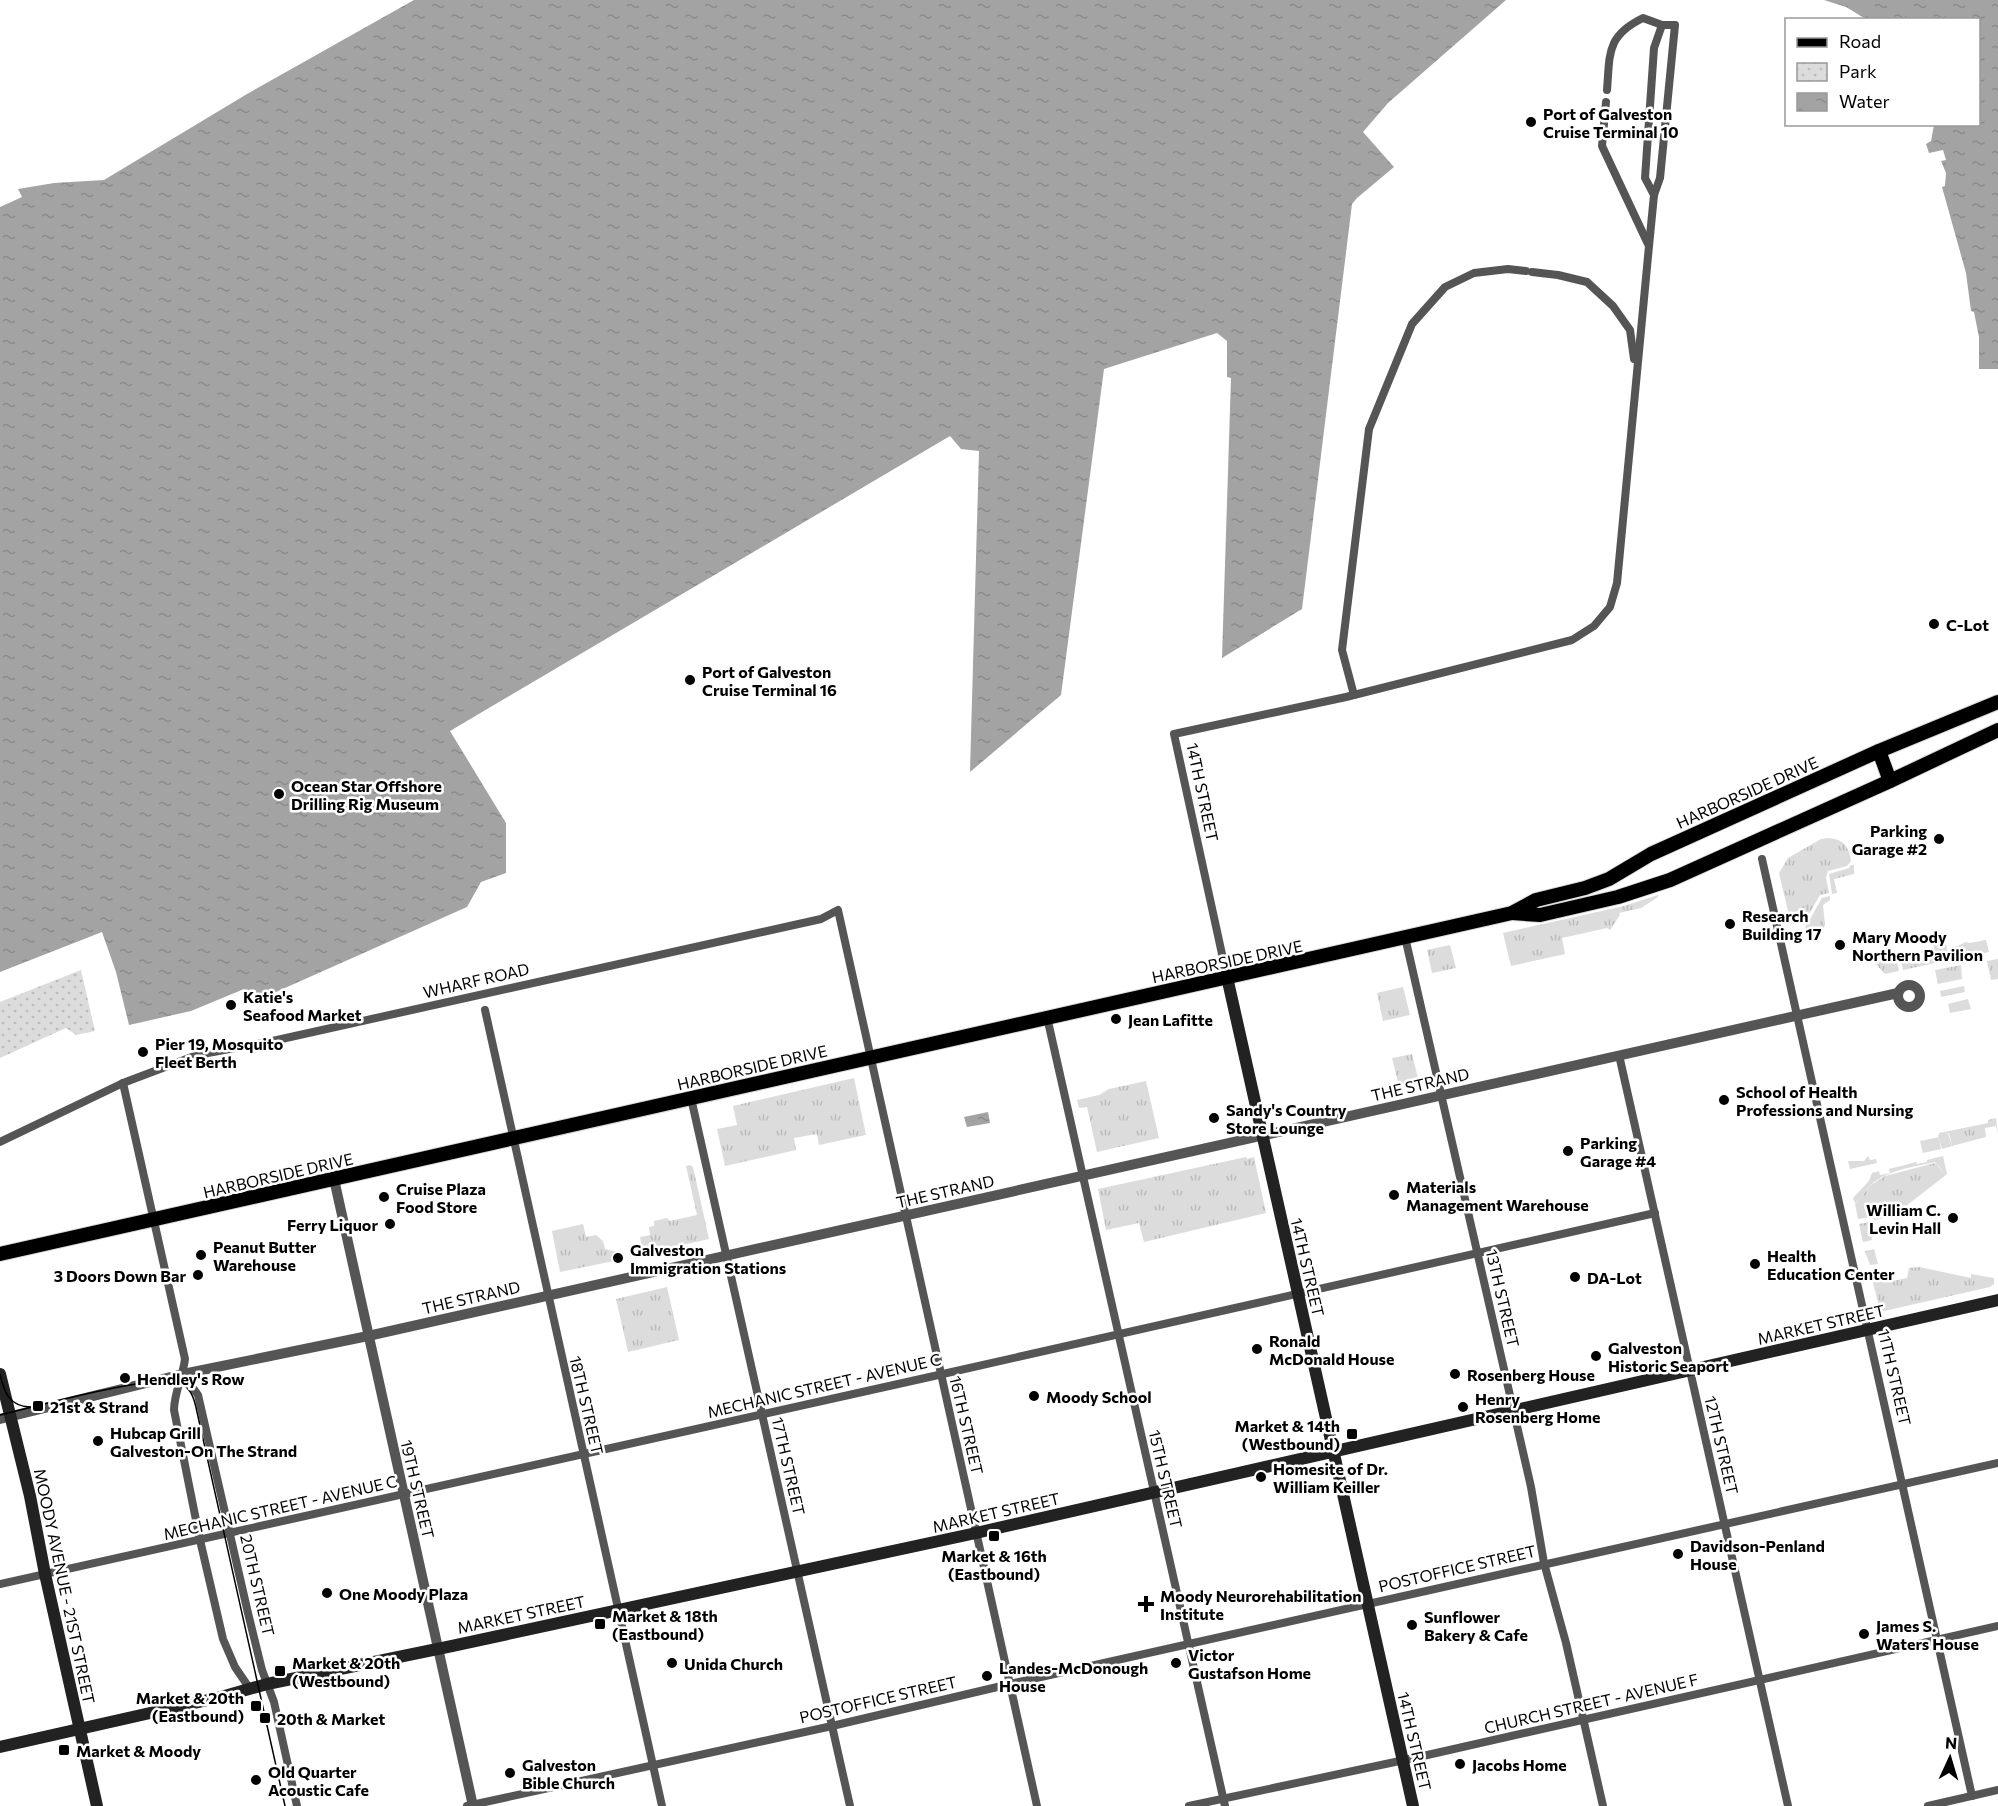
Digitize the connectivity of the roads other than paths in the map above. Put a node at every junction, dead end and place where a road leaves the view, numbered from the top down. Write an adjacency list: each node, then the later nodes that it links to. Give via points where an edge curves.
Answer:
1 (1662, 25): 2 (street, via 1642,18 1628,25 1611,44); 4 (street, via 1653,48 1645,178); 4 (street, via 1675,25 1660,178)
2 (1607, 90)
3 (1606, 102): 5 (street, via 1602,146)
4 (1654, 195): 5 (street)
5 (1649, 246): 6 (street)
6 (1637, 372): 7 (street, via 1617,583 1610,607 1593,626 1572,640); 7 (street, via 1630,330 1613,306 1587,282 1558,274 1508,269 1474,273 1445,287 1412,324 1369,429 1342,650)
7 (1354, 695): 16 (street, 14TH STREET, via 1174,734)
8 (1998, 702): 10 (main road, HARBORSIDE DRIVE)
9 (1998, 730): 11 (main road, HARBORSIDE DRIVE)
10 (1879, 751): 11 (main road); 14 (main road, HARBORSIDE DRIVE, via 1651,854 1609,879 1536,900)
11 (1890, 781): 14 (main road, HARBORSIDE DRIVE, via 1670,880 1540,915)
12 (1762, 859): 19 (street, 11TH STREET)
13 (838, 910): 22 (street, 16TH STREET); 23 (street, WHARF ROAD, via 821,919 268,1042 197,1054)
14 (1512, 913): 15 (main road, HARBORSIDE DRIVE)
15 (1405, 937): 16 (main road, HARBORSIDE DRIVE); 24 (street, 13TH STREET)
16 (1227, 977): 20 (main road, HARBORSIDE DRIVE); 26 (main road, 14TH STREET)
17 (1898, 993): 19 (street, THE STRAND)
18 (485, 1010): 27 (street, 18TH STREET)
19 (1798, 1016): 21 (street, THE STRAND); 40 (street, 11TH STREET)
20 (1047, 1017): 22 (main road, HARBORSIDE DRIVE); 29 (street, 15TH STREET)
21 (1619, 1055): 24 (street, THE STRAND); 31 (street, 12TH STREET)
22 (870, 1057): 25 (main road, HARBORSIDE DRIVE); 32 (street, 16TH STREET)
23 (123, 1083): 28 (street, WHARF ROAD); 33 (street, 20TH STREET)
24 (1441, 1095): 26 (street, THE STRAND); 34 (street, 13TH STREET)
25 (691, 1098): 27 (main road, HARBORSIDE DRIVE); 36 (street, 17TH STREET)
26 (1262, 1136): 29 (street, THE STRAND); 37 (main road, 14TH STREET)
27 (513, 1138): 30 (main road, HARBORSIDE DRIVE); 38 (street, 18TH STREET)
28 (0, 1143)
29 (1082, 1176): 32 (street, THE STRAND); 41 (street, 15TH STREET)
30 (334, 1179): 33 (main road, HARBORSIDE DRIVE); 42 (street, 19TH STREET)
31 (1655, 1213): 34 (street, MECHANIC STREET - AVENUE C); 43 (street, 12TH STREET)
32 (904, 1215): 36 (street, THE STRAND); 46 (street, 16TH STREET)
33 (153, 1220): 35 (main road, HARBORSIDE DRIVE); 45 (street, 20TH STREET, via 185,1359)
34 (1477, 1253): 37 (street, MECHANIC STREET - AVENUE C); 47 (street, 13TH STREET)
35 (0, 1254)
36 (726, 1256): 38 (street, THE STRAND); 48 (street, 17TH STREET)
37 (1296, 1294): 41 (street, MECHANIC STREET - AVENUE C); 50 (main road, 14TH STREET)
38 (547, 1296): 42 (street, THE STRAND); 51 (street, 18TH STREET)
39 (1998, 1300): 40 (main road, MARKET STREET)
40 (1869, 1329): 43 (main road, MARKET STREET); 53 (street, 11TH STREET)
41 (1117, 1334): 46 (street, MECHANIC STREET - AVENUE C); 54 (street, 15TH STREET)
42 (368, 1336): 45 (street, THE STRAND); 55 (street, 19TH STREET)
43 (1690, 1371): 47 (main road, MARKET STREET); 56 (street, 12TH STREET)
44 (0, 1374): 49 (main road, MOODY AVENUE - 21ST STREET)
45 (183, 1374): 49 (street, THE STRAND); 57 (street, 20TH STREET, via 198,1395); 59 (street, 20TH STREET, via 174,1410)
46 (940, 1375): 48 (street, MECHANIC STREET - AVENUE C); 58 (street, 16TH STREET)
47 (1514, 1411): 50 (main road, MARKET STREET); 60 (street, 13TH STREET)
48 (762, 1415): 51 (street, MECHANIC STREET - AVENUE C); 61 (street, 17TH STREET)
49 (5, 1418): 62 (main road, MOODY AVENUE - 21ST STREET, via 30,1496)
50 (1333, 1452): 54 (main road, MARKET STREET); 64 (main road, 14TH STREET)
51 (583, 1454): 55 (street, MECHANIC STREET - AVENUE C); 65 (street, 18TH STREET)
52 (1998, 1463): 53 (street, POSTOFFICE STREET)
53 (1903, 1485): 56 (street, POSTOFFICE STREET); 67 (street, 11TH STREET)
54 (1154, 1493): 58 (main road, MARKET STREET); 68 (street, 15TH STREET)
55 (404, 1494): 57 (street, MECHANIC STREET - AVENUE C); 69 (street, 19TH STREET)
56 (1725, 1523): 60 (street, POSTOFFICE STREET); 70 (street, 12TH STREET)
57 (231, 1533): 59 (street, MECHANIC STREET - AVENUE C); 71 (street, 20TH STREET)
58 (976, 1533): 61 (main road, MARKET STREET); 72 (street, 16TH STREET)
59 (200, 1540): 62 (street, MECHANIC STREET - AVENUE C); 73 (street, 20TH STREET, via 223,1639)
60 (1544, 1563): 64 (street, POSTOFFICE STREET); 74 (street, 13TH STREET)
61 (798, 1573): 65 (main road, MARKET STREET); 75 (street, 17TH STREET)
62 (45, 1574): 63 (street, MECHANIC STREET - AVENUE C); 76 (main road, MOODY AVENUE - 21ST STREET)
63 (0, 1584)
64 (1367, 1605): 68 (street, POSTOFFICE STREET); 78 (main road, 14TH STREET)
65 (617, 1610): 69 (main road, MARKET STREET); 79 (street, 18TH STREET)
66 (1998, 1626): 67 (street, CHURCH STREET - AVENUE F)
67 (1938, 1640): 70 (street, CHURCH STREET - AVENUE F); 81 (street, 11TH STREET)
68 (1189, 1645): 72 (street, POSTOFFICE STREET); 82 (street, 15TH STREET)
69 (438, 1649): 71 (main road, MARKET STREET); 85 (street, 19TH STREET)
70 (1760, 1680): 74 (street, CHURCH STREET - AVENUE F); 92 (street, 12TH STREET)
71 (267, 1684): 73 (main road, MARKET STREET); 84 (street, 20TH STREET)
72 (1010, 1684): 75 (street, POSTOFFICE STREET); 88 (street, 16TH STREET)
73 (250, 1689): 76 (main road, MARKET STREET)
74 (1583, 1720): 78 (street, CHURCH STREET - AVENUE F); 91 (street, 13TH STREET)
75 (832, 1726): 79 (street, POSTOFFICE STREET); 87 (street, 17TH STREET)
76 (80, 1729): 77 (main road, MARKET STREET); 83 (main road, MOODY AVENUE - 21ST STREET)
77 (0, 1747)
78 (1402, 1760): 82 (street, CHURCH STREET - AVENUE F); 90 (main road, 14TH STREET)
79 (652, 1765): 85 (street, POSTOFFICE STREET); 86 (street, 18TH STREET)
80 (1998, 1790): 81 (street)
81 (1972, 1796): 93 (street)
82 (1224, 1802): 89 (street, CHURCH STREET - AVENUE F)
83 (97, 1806)
84 (297, 1806)
85 (471, 1806)
86 (662, 1806)
87 (850, 1806)
88 (1036, 1806)
89 (1189, 1806)
90 (1413, 1806)
91 (1603, 1806)
92 (1788, 1806)
93 (1928, 1806)

